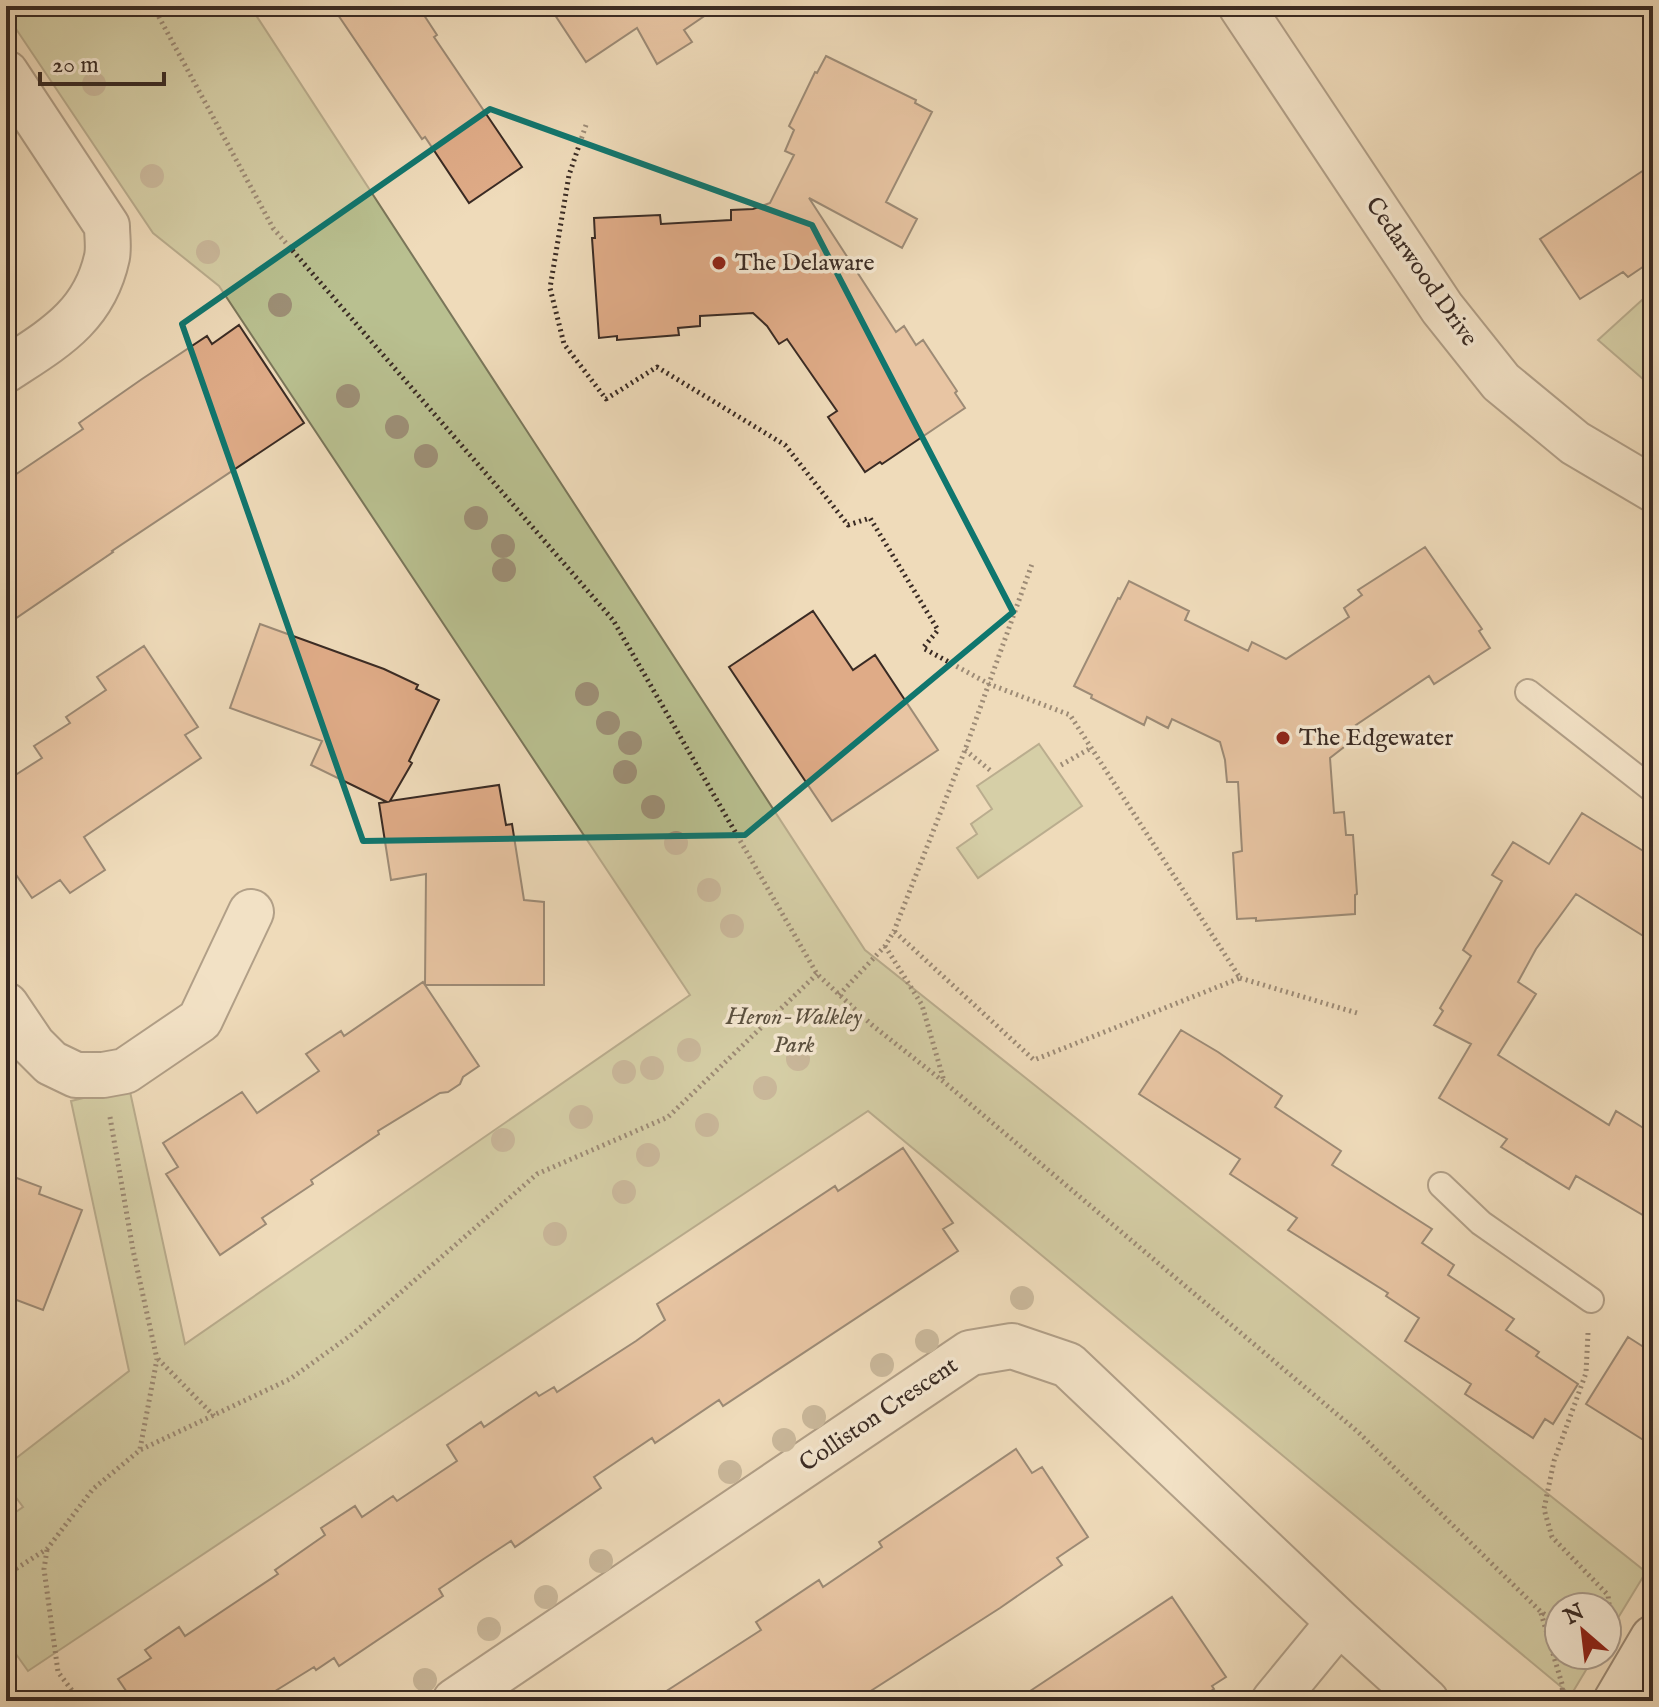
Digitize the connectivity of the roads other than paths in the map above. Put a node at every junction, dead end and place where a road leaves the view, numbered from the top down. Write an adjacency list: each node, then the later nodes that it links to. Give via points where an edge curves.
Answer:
1 (1241, 6): 4 (street, Cedarwood Drive, via 1442,308 1501,382 1575,443)
2 (6, 73): 3 (street, via 107,226 107,256 89,302 67,330)
3 (6, 370)
4 (1653, 489)
5 (1528, 692): 6 (lane)
6 (1653, 790)
7 (251, 912): 8 (street, via 200,1020 125,1071 76,1075 51,1063)
8 (6, 1005)
9 (1441, 1185): 10 (lane, via 1481,1223)
10 (1591, 1300)
11 (1339, 1622): 13 (street, Colliston Crescent, via 1068,1365 1012,1346 970,1353); 14 (street); 15 (street, Colliston Crescent)
12 (1653, 1638): 16 (street)
13 (455, 1701)
14 (1274, 1701)
15 (1426, 1701)
16 (1616, 1701)

